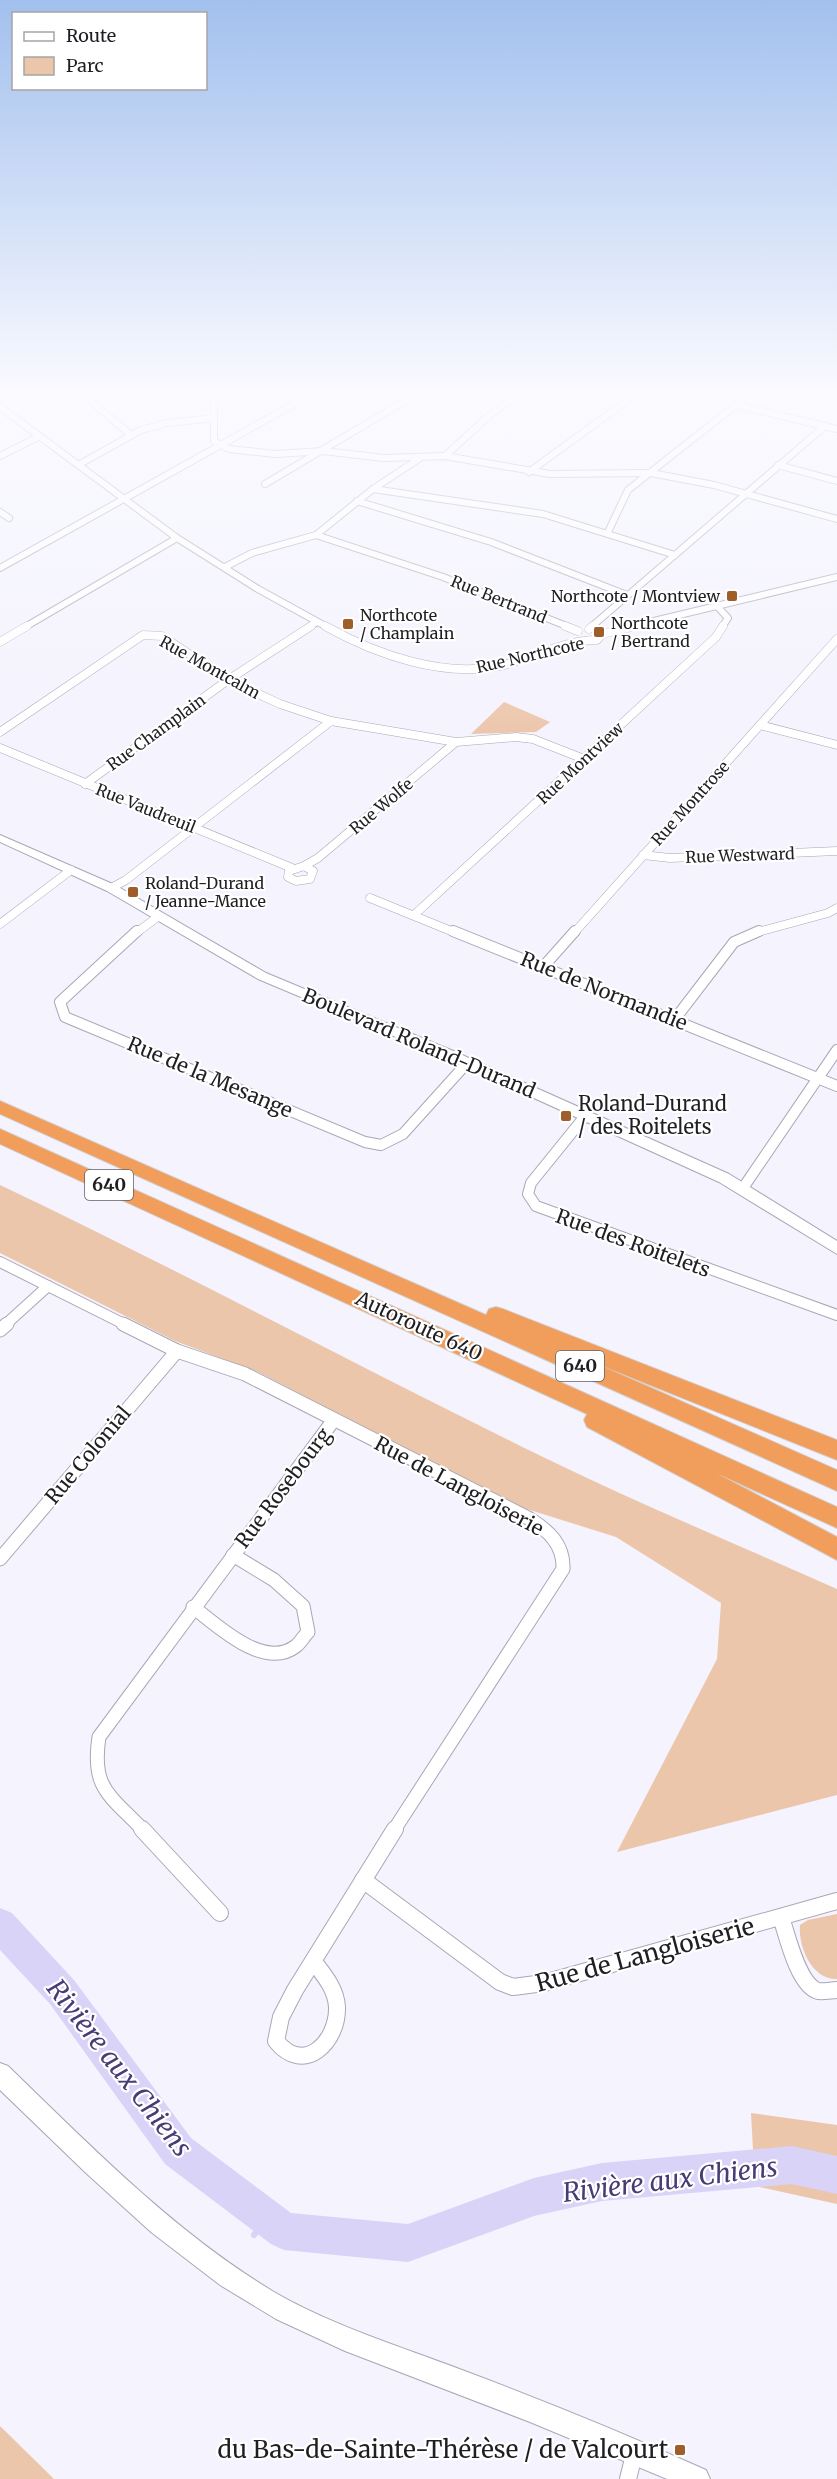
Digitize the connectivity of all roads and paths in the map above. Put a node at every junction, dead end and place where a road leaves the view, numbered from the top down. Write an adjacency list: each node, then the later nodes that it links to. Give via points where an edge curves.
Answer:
1 (117, 505): 17 (street)
2 (132, 505): 14 (street, Rue Northcote)
3 (353, 505): 13 (street)
4 (369, 505): 19 (street, via 491,542)
5 (480, 505): 12 (street, via 543,514)
6 (621, 505): 12 (street)
7 (733, 505): 15 (street)
8 (784, 505): 11 (street)
9 (0, 512): 10 (street)
10 (9, 518)
11 (837, 519)
12 (608, 532): 15 (street)
13 (316, 535): 16 (street, via 252,553); 23 (street, Rue Bertrand, via 443,577)
14 (177, 538): 16 (street, Rue Northcote); 27 (street)
15 (675, 555): 19 (street)
16 (225, 567): 21 (street, Rue Northcote)
17 (0, 568)
18 (837, 577): 20 (street, Rue Northcote)
19 (627, 595): 22 (street)
20 (716, 605): 24 (street, Rue Northcote); 35 (street, Rue Montview, via 728,618 716,637)
21 (317, 622): 26 (street, Rue Northcote, via 390,655 456,670 503,665); 28 (street, Rue Champlain)
22 (589, 629): 23 (street); 24 (street)
23 (578, 632): 26 (street)
24 (602, 634): 26 (street, Rue Northcote, via 597,640)
25 (837, 639): 30 (street, Rue Montrose)
26 (583, 640)
27 (0, 642)
28 (228, 680): 29 (street, Rue Montcalm, via 280,704); 31 (street, Rue Montcalm, via 162,636 143,636); 36 (street, Rue Champlain)
29 (331, 721): 32 (street, Rue Montcalm); 37 (street)
30 (760, 725): 33 (street); 40 (street, Rue Montrose)
31 (0, 732)
32 (456, 742): 35 (street, Rue Montcalm, via 533,739); 41 (street, Rue Wolfe)
33 (837, 745)
34 (0, 748): 36 (street, Rue Vaudreuil)
35 (584, 759): 47 (street, Rue Montview)
36 (85, 784): 37 (street, Rue Vaudreuil)
37 (192, 826): 42 (street, Rue Vaudreuil); 44 (street)
38 (0, 838): 43 (street, Boulevard Roland-Durand)
39 (837, 851): 40 (street, Rue Westward, via 704,857)
40 (644, 855): 50 (street, Rue Montrose)
41 (304, 866): 42 (street, Rue Wolfe); 42 (street, via 313,874 301,882 288,877)
42 (292, 868)
43 (71, 870): 44 (street, Boulevard Roland-Durand); 49 (street)
44 (111, 888): 48 (street, Boulevard Roland-Durand)
45 (370, 898): 47 (street, Rue de Normandie)
46 (837, 908): 51 (street, via 734,942)
47 (414, 915): 50 (street, Rue de Normandie)
48 (159, 916): 53 (street, Boulevard Roland-Durand, via 262,976); 53 (street, Rue de la Mesange, via 60,1002 65,1017 381,1145 403,1134)
49 (0, 924)
50 (543, 967): 51 (street, Rue de Normandie)
51 (675, 1019): 54 (street, Rue de Normandie)
52 (837, 1050): 54 (street)
53 (467, 1063): 57 (street, Boulevard Roland-Durand)
54 (818, 1078): 55 (street, Rue de Normandie); 59 (street)
55 (837, 1086)
56 (0, 1107): 61 (highway, Autoroute 640 / 640)
57 (586, 1115): 59 (street, Boulevard Roland-Durand); 64 (street, Rue des Roitelets, via 531,1183 528,1194 536,1206 819,1311)
58 (0, 1136): 66 (highway, Autoroute 640 / 640)
59 (743, 1188): 60 (street, Boulevard Roland-Durand)
60 (837, 1248)
61 (322, 1250): 69 (highway, via 597,1353); 70 (highway, Autoroute 640 / 640)
62 (0, 1262): 63 (street, Rue de Langloiserie)
63 (48, 1286): 65 (street); 67 (street, Rue de Langloiserie)
64 (837, 1314)
65 (0, 1330)
66 (442, 1337): 71 (highway, Autoroute 640 / 640); 72 (highway)
67 (177, 1351): 68 (street, Rue de Langloiserie, via 245,1374); 74 (street, Rue Colonial)
68 (333, 1421): 73 (street, Rue Rosebourg); 76 (street, Rue de Langloiserie, via 530,1519 547,1530 564,1557 563,1569)
69 (837, 1450)
70 (837, 1481)
71 (837, 1518)
72 (837, 1549)
73 (233, 1555): 75 (street, Rue Rosebourg); 75 (street, Rue Rosebourg, via 274,1580 303,1605 308,1632 299,1646 287,1654 261,1654)
74 (0, 1559)
75 (193, 1607): 78 (street, Rue Rosebourg, via 99,1737 95,1763 101,1785)
76 (363, 1880): 79 (street, Rue de Langloiserie, via 500,1982 513,1987 536,1985); 80 (street, Rue de Langloiserie)
77 (837, 1901): 79 (street, Rue de Langloiserie)
78 (220, 1913)
79 (781, 1917): 81 (street, Rue de Langloiserie, via 806,1982 819,1991)
80 (314, 1962): 80 (street, Rue de Langloiserie, via 275,2031 279,2048 290,2056 314,2052 331,2038 335,2028 334,1989)
81 (837, 1990)
82 (0, 2074): 83 (street, via 148,2212 216,2268 268,2302 356,2342)
83 (635, 2451): 84 (street); 85 (street)
84 (628, 2479)
85 (697, 2479)

